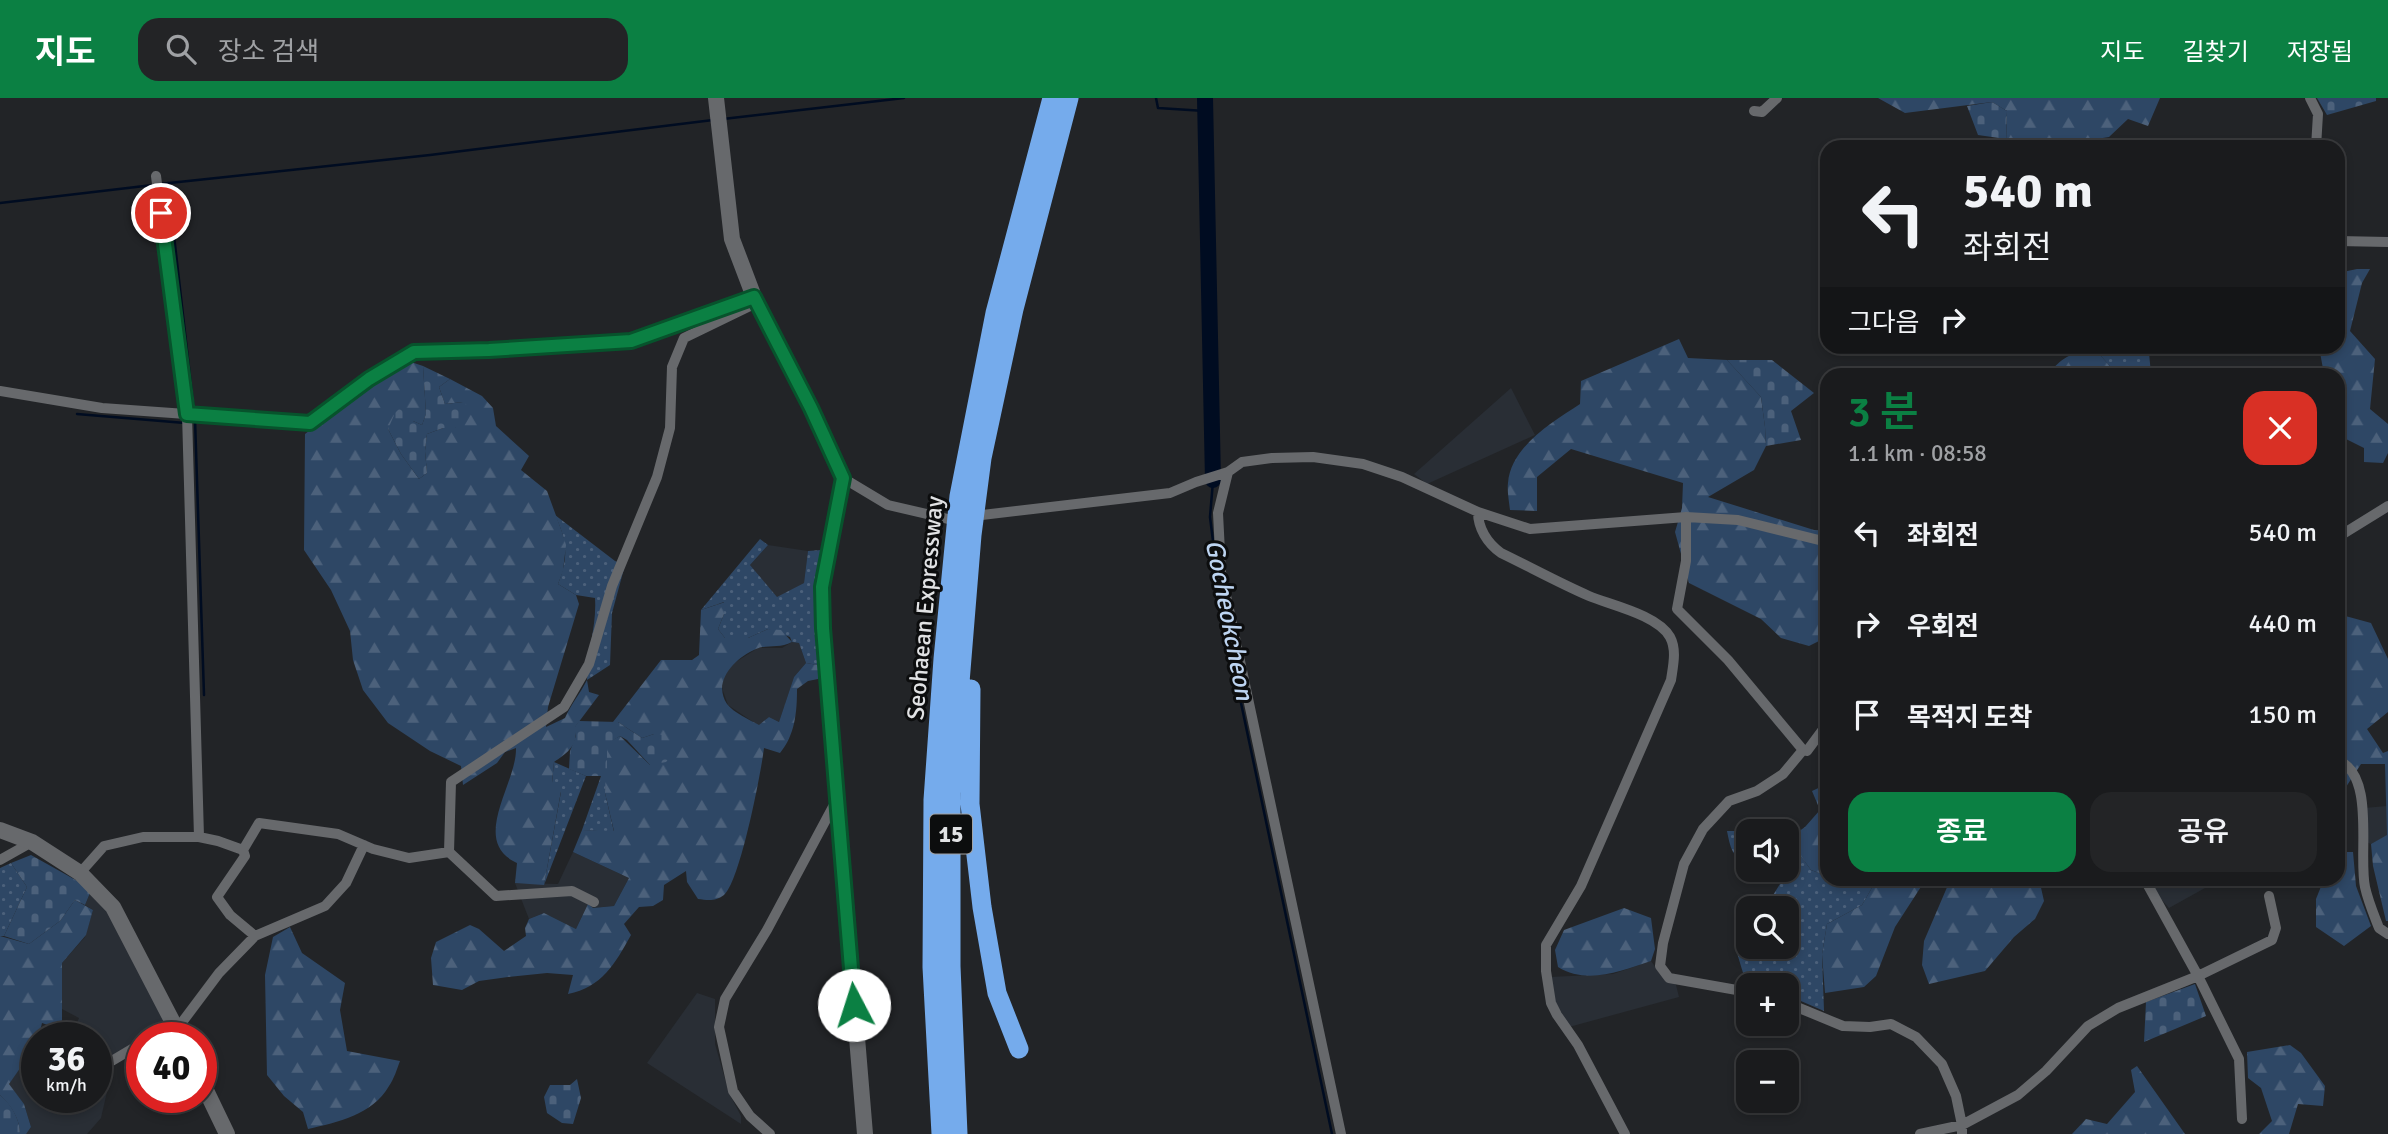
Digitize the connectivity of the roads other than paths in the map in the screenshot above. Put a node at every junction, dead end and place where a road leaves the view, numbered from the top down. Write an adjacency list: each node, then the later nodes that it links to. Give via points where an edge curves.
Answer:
1 (716, 98): 10 (street, via 732,239)
2 (1777, 98): 5 (street, via 1762,112)
3 (2311, 98): 6 (street, via 2318,114)
4 (1060, 101): 15 (highway, Seohaean Expressway / 15); 15 (highway, Seohaean Expressway / 15, via 995,313)
5 (1754, 111)
6 (2316, 140)
7 (157, 182): 12 (street)
8 (2345, 241): 9 (street)
9 (2388, 242)
10 (756, 300): 12 (street, via 631,341 414,352 310,423); 14 (street); 31 (street, via 684,338 672,367 670,428 657,477 612,586 589,664 564,707 451,782)
11 (0, 391): 12 (street)
12 (190, 418): 27 (street)
13 (1225, 473): 14 (street, via 1170,493 948,519 888,505); 17 (street, via 1242,462 1272,458 1313,457 1363,464); 53 (street, via 1218,513 1221,572)
14 (843, 478): 25 (street, via 822,587)
15 (974, 494): 20 (highway, Seohaean Expressway / 15); 20 (highway)
16 (2388, 506): 19 (street)
17 (1478, 512): 18 (street, via 1530,529); 54 (street, via 1478,523 1491,546 1501,553 1590,596 1625,607 1662,627 1671,638 1671,680 1580,886 1546,945 1546,971 1556,1015 1578,1045)
18 (1686, 517): 21 (street, via 1738,520); 40 (street, via 1686,561 1677,609 1728,660 1803,750 1783,774 1757,791 1729,801 1703,829 1684,864 1660,966 1670,978)
19 (2345, 533)
20 (969, 535): 44 (highway, via 970,804 997,993); 51 (highway, Seohaean Expressway / 15, via 943,659 933,800 932,967); 52 (highway, Seohaean Expressway / 15, via 951,793 951,966)
21 (1820, 540)
22 (1820, 733): 23 (street)
23 (1807, 751)
24 (2345, 764): 37 (street, via 2360,786 2364,886 2379,928)
25 (837, 798): 49 (street, via 725,999 719,1027 733,1091); 50 (street)
26 (0, 830): 28 (street)
27 (199, 837): 30 (street); 33 (street, via 143,837 104,846)
28 (32, 842): 32 (street); 33 (street)
29 (364, 845): 30 (street, via 338,834 259,823); 31 (street, via 409,858); 38 (street, via 346,883 325,906)
30 (243, 850): 38 (street, via 245,856 217,897)
31 (449, 852): 36 (street, via 496,896 572,891)
32 (0, 860)
33 (80, 873): 42 (street, via 113,907)
34 (2148, 886): 39 (street)
35 (2269, 896): 39 (street, via 2276,928 2272,940)
36 (594, 902)
37 (2388, 934)
38 (255, 936): 43 (street, via 219,973)
39 (2198, 976): 46 (street, via 2239,1059); 47 (street, via 2126,1004 2088,1026 2018,1095)
40 (1736, 990)
41 (1799, 1008): 47 (street, via 1843,1027 1891,1024 1916,1037 1942,1064 1956,1096)
42 (174, 1022)
43 (184, 1022)
44 (1019, 1049)
45 (217, 1113): 48 (street)
46 (2242, 1119)
47 (1962, 1130): 55 (street)
48 (227, 1134)
49 (770, 1134)
50 (865, 1134)
51 (941, 1134)
52 (958, 1134)
53 (1341, 1134)
54 (1625, 1134)
55 (1920, 1134)

